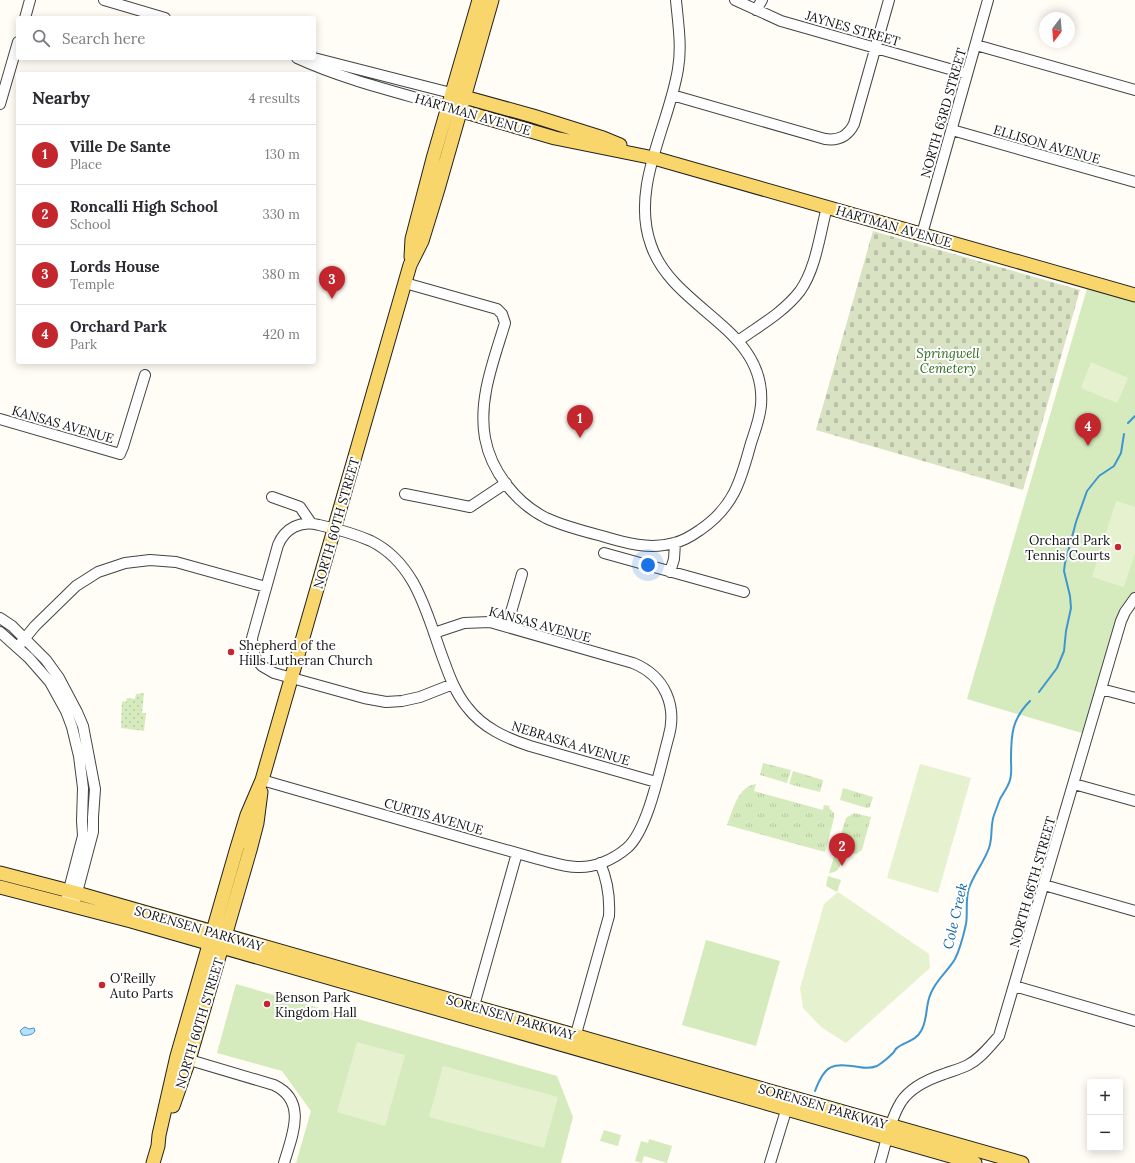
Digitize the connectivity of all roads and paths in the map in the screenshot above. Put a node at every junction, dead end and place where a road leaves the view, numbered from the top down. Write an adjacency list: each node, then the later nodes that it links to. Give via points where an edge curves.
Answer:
1 (30, 0): 11 (street)
2 (104, 0): 12 (street)
3 (479, 0): 21 (main road, NORTH 60TH STREET)
4 (492, 0): 23 (main road, NORTH 60TH STREET)
5 (676, 0): 22 (street, via 680,56)
6 (735, 0): 10 (street, JAYNES STREET)
7 (762, 0): 10 (street)
8 (889, 0): 15 (street)
9 (988, 0): 13 (street, NORTH 63RD STREET)
10 (756, 10): 15 (street, JAYNES STREET, via 781,21)
11 (26, 16)
12 (158, 16)
13 (976, 44): 18 (street, NORTH 63RD STREET); 20 (street)
14 (16, 48): 19 (street)
15 (876, 48): 18 (street, JAYNES STREET); 22 (street, via 854,124 845,136 838,139 825,139)
16 (316, 59): 21 (street, HARTMAN AVENUE)
17 (302, 60): 25 (street, HARTMAN AVENUE, via 369,84)
18 (967, 74): 27 (street, NORTH 63RD STREET)
19 (3, 85): 24 (street)
20 (1135, 90)
21 (452, 93): 23 (main road, HARTMAN AVENUE); 25 (main road, NORTH 60TH STREET)
22 (672, 95): 28 (street)
23 (465, 97): 26 (main road, NORTH 60TH STREET); 28 (main road, HARTMAN AVENUE, via 603,138)
24 (0, 104)
25 (448, 107): 26 (main road, HARTMAN AVENUE); 32 (main road, NORTH 60TH STREET, via 412,239)
26 (461, 110): 28 (main road, HARTMAN AVENUE, via 555,138); 32 (main road, NORTH 60TH STREET, via 422,241)
27 (952, 130): 29 (street, ELLISON AVENUE); 31 (street, NORTH 63RD STREET)
28 (654, 158): 30 (main road, HARTMAN AVENUE); 35 (street, via 646,185 644,208 647,232 654,254 675,284)
29 (1135, 182)
30 (827, 207): 31 (main road, HARTMAN AVENUE); 35 (street, via 813,263 800,290 782,310)
31 (922, 234): 34 (main road, HARTMAN AVENUE)
32 (410, 265): 33 (main road, NORTH 60TH STREET)
33 (405, 283): 38 (street, via 497,309 502,314 505,323 487,388 483,424 488,450); 42 (main road, NORTH 60TH STREET)
34 (1135, 295)
35 (738, 341): 43 (street, via 756,369 761,393 760,412 742,476 733,497 717,517 696,533)
36 (145, 375): 37 (street, KANSAS AVENUE, via 120,454)
37 (0, 419)
38 (506, 483): 39 (street, via 470,507); 43 (street, via 518,498 534,511 565,526 632,544)
39 (405, 494)
40 (272, 497): 41 (street, via 300,507)
41 (311, 523): 42 (street); 47 (street, via 294,526 280,540)
42 (335, 529): 53 (street, via 372,542 400,563 418,588); 56 (main road, NORTH 60TH STREET)
43 (675, 543): 45 (street)
44 (604, 553): 45 (street)
45 (670, 572): 48 (street)
46 (522, 574): 51 (street)
47 (266, 587): 54 (street, via 176,562 150,560 125,563 98,572 76,586 35,626); 56 (street, via 252,633 252,650 262,666)
48 (744, 592)
49 (1135, 598): 58 (street, NORTH 66TH STREET, via 1121,621)
50 (0, 618): 54 (street)
51 (508, 626): 53 (street, KANSAS AVENUE, via 473,621); 61 (street, KANSAS AVENUE, via 633,662 651,672 664,688 670,702 671,725)
52 (0, 632): 55 (street)
53 (434, 632): 57 (street, NEBRASKA AVENUE)
54 (26, 639): 55 (street); 69 (street, via 59,678 77,712 83,726 91,764 95,789 93,832)
55 (17, 647): 69 (street, via 50,682 66,711 79,756 83,788 83,836)
56 (291, 678): 57 (street, via 386,702 420,697); 60 (main road, NORTH 60TH STREET)
57 (453, 684): 61 (street, NEBRASKA AVENUE, via 474,715 502,736)
58 (1101, 689): 59 (street); 62 (street, NORTH 66TH STREET)
59 (1135, 698)
60 (262, 780): 64 (street, CURTIS AVENUE); 71 (main road, NORTH 60TH STREET, via 247,815)
61 (656, 782): 65 (street, via 636,838 620,853)
62 (1074, 784): 63 (street); 67 (street, NORTH 66TH STREET)
63 (1135, 801)
64 (517, 853): 65 (street, CURTIS AVENUE, via 571,867); 73 (street)
65 (600, 863): 75 (street, via 608,895 609,916)
66 (0, 873): 69 (main road, SORENSEN PARKWAY)
67 (1044, 885): 70 (street); 72 (street, NORTH 66TH STREET)
68 (0, 887): 69 (main road, SORENSEN PARKWAY)
69 (71, 898): 71 (main road, SORENSEN PARKWAY)
70 (1135, 911)
71 (217, 940): 73 (main road, SORENSEN PARKWAY); 76 (main road, NORTH 60TH STREET)
72 (1014, 986): 74 (street); 79 (street, NORTH 66TH STREET, via 999,1036 981,1056 966,1066 918,1086 902,1101)
73 (472, 1012): 75 (main road, SORENSEN PARKWAY)
74 (1135, 1021)
75 (574, 1041): 77 (main road, SORENSEN PARKWAY); 78 (main road, SORENSEN PARKWAY)
76 (183, 1058): 80 (main road, NORTH 60TH STREET, via 163,1136); 81 (street, via 274,1085 286,1094 293,1107 295,1122)
77 (790, 1096): 78 (street); 79 (main road, SORENSEN PARKWAY)
78 (786, 1108): 79 (main road, SORENSEN PARKWAY); 82 (street)
79 (889, 1132): 83 (street, NORTH 66TH STREET); 84 (main road, SORENSEN PARKWAY); 85 (main road, SORENSEN PARKWAY)
80 (153, 1163)
81 (284, 1163)
82 (770, 1163)
83 (880, 1163)
84 (975, 1163)
85 (1022, 1163)

